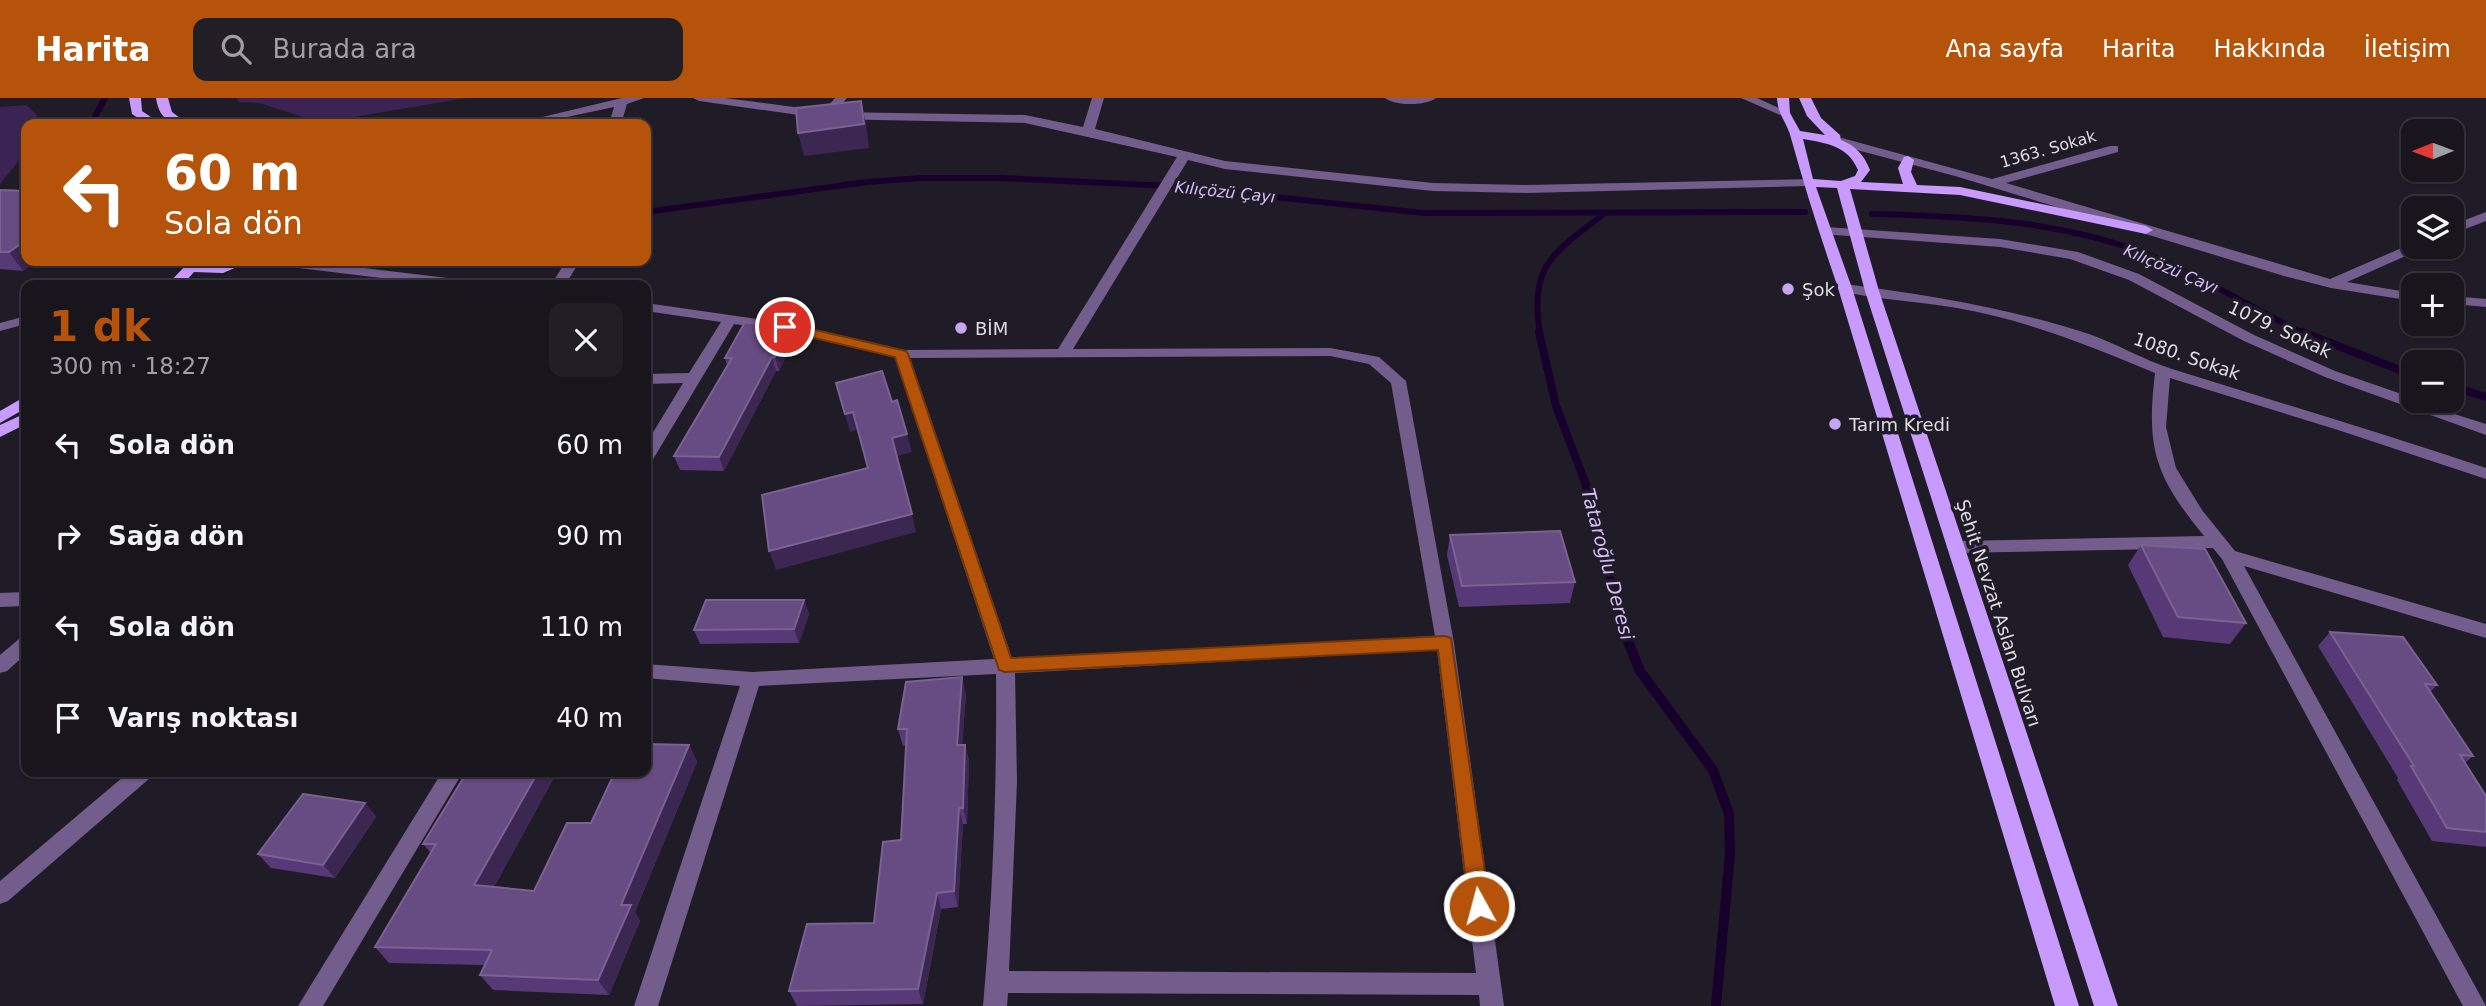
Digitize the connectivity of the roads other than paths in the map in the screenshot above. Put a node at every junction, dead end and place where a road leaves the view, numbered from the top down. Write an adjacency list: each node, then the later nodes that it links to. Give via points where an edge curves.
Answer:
1 (135, 98): 15 (main road, via 136,112)
2 (162, 98): 16 (main road, via 162,107)
3 (638, 98): 12 (street)
4 (699, 98): 14 (street)
5 (841, 98): 14 (street)
6 (1098, 98): 19 (street)
7 (1391, 98): 8 (street)
8 (1430, 98)
9 (1747, 98): 13 (street)
10 (1783, 98): 13 (main road)
11 (1805, 98): 21 (main road, via 1812,117)
12 (621, 104): 17 (street); 18 (street)
13 (1784, 113): 20 (main road)
14 (827, 115): 19 (street, via 965,111)
15 (147, 119)
16 (172, 119)
17 (544, 119)
18 (616, 119)
19 (1088, 131): 23 (street)
20 (1796, 134): 21 (main road); 27 (main road)
21 (1842, 142): 24 (street); 29 (main road, via 1860,156 1864,170)
22 (2114, 149): 26 (street, 1363. Sokak)
23 (1184, 156): 27 (street, via 1269,172 1433,187); 56 (street)
24 (1908, 160): 25 (street); 28 (main road, via 1903,168)
25 (1959, 173): 26 (street); 30 (main road)
26 (1992, 183): 33 (street)
27 (1811, 188): 29 (main road); 34 (main road)
28 (1913, 189): 29 (main road); 30 (main road)
29 (1842, 190): 35 (main road, Şehit Nevzat Aslan Bulvarı)
30 (1960, 191): 33 (main road)
31 (2486, 216): 32 (street)
32 (2464, 225)
33 (2146, 230): 45 (street)
34 (1826, 231): 35 (street, 1079. Sokak); 46 (main road)
35 (1853, 233): 47 (main road, Şehit Nevzat Aslan Bulvarı); 63 (street, 1079. Sokak, via 2000,243 2083,258 2134,277 2249,338 2330,374)
36 (2401, 253): 45 (street)
37 (190, 266): 42 (main road)
38 (195, 266): 39 (main road, via 212,271)
39 (228, 266)
40 (237, 266): 43 (main road)
41 (309, 266): 44 (street)
42 (176, 280)
43 (219, 280)
44 (405, 280)
45 (2331, 284): 48 (street)
46 (1845, 288): 47 (street, 1080. Sokak); 86 (main road)
47 (1872, 291): 57 (street, 1080. Sokak, via 2021,319 2086,338); 67 (main road, Şehit Nevzat Aslan Bulvarı)
48 (2401, 295)
49 (2464, 301): 50 (street)
50 (2486, 303)
51 (651, 308): 52 (street)
52 (730, 319): 55 (street); 58 (street)
53 (21, 321): 54 (street)
54 (0, 327)
55 (901, 354): 56 (street); 74 (street)
56 (1062, 355): 72 (street, via 1330,352 1374,360 1398,381)
57 (2163, 371): 66 (street, 1080. Sokak); 68 (street, via 2161,451 2179,489)
58 (694, 378): 59 (street); 65 (street)
59 (651, 379)
60 (21, 404): 61 (main road)
61 (0, 418)
62 (21, 421): 64 (main road)
63 (2486, 430)
64 (0, 432)
65 (651, 449)
66 (2486, 474)
67 (1955, 547): 68 (street); 87 (main road, Şehit Nevzat Aslan Bulvarı)
68 (2224, 549): 71 (street); 88 (street)
69 (21, 599): 70 (street)
70 (0, 600)
71 (2486, 631)
72 (1445, 643): 74 (street); 82 (street)
73 (21, 648): 75 (street)
74 (1005, 665): 77 (street); 81 (street, via 1007,782)
75 (0, 666)
76 (651, 671): 77 (street)
77 (752, 679): 84 (street)
78 (137, 777): 80 (street)
79 (450, 777): 83 (street)
80 (0, 894)
81 (998, 982): 82 (street); 85 (street)
82 (1491, 995)
83 (310, 1006)
84 (646, 1006)
85 (995, 1006)
86 (2067, 1006)
87 (2106, 1006)
88 (2475, 1006)

